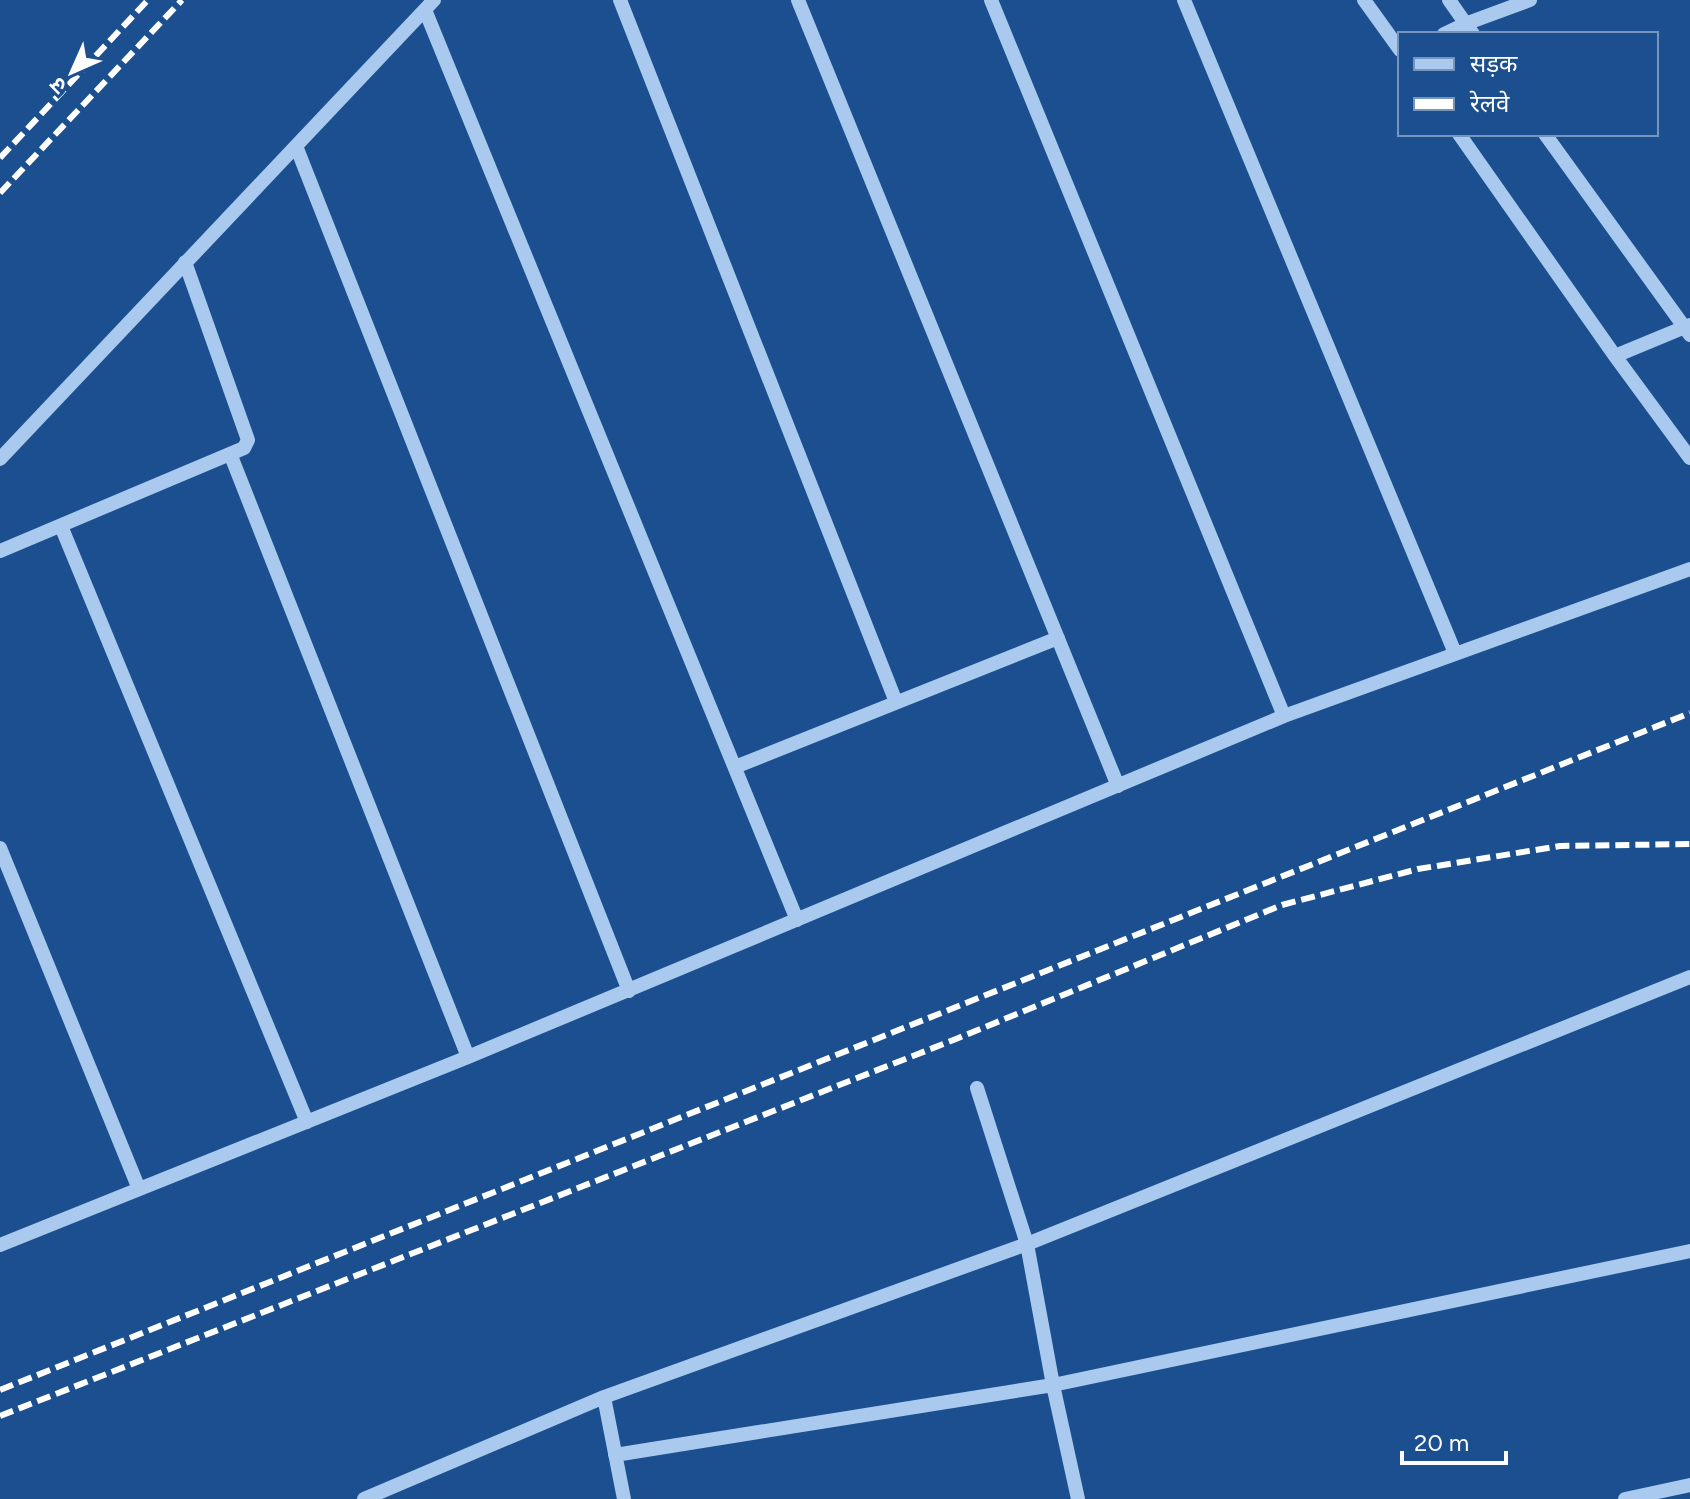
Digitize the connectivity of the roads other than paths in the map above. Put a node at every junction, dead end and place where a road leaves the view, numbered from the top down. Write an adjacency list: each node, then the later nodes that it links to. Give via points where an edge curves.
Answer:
1 (620, 0): 25 (street)
2 (798, 0): 23 (street)
3 (991, 0): 26 (street)
4 (1184, 0): 24 (street)
5 (1364, 0): 10 (street)
6 (1449, 0): 9 (street)
7 (1530, 0): 9 (street)
8 (429, 5): 13 (street); 27 (street)
9 (1469, 29)
10 (1398, 47)
11 (1460, 136): 16 (street)
12 (1546, 136): 15 (street)
13 (296, 146): 14 (street); 32 (street)
14 (185, 262): 17 (street, via 248,440); 19 (street)
15 (1688, 329): 16 (street)
16 (1615, 356): 18 (street)
17 (231, 456): 20 (street); 33 (street)
18 (1690, 458)
19 (0, 459)
20 (61, 526): 21 (street); 35 (street)
21 (0, 551)
22 (1690, 569): 24 (street)
23 (1058, 638): 25 (street); 28 (street)
24 (1455, 653): 26 (street)
25 (896, 702): 27 (street)
26 (1284, 716): 28 (street)
27 (735, 767): 30 (street)
28 (1118, 786): 30 (street)
29 (0, 848): 36 (street)
30 (797, 920): 32 (street)
31 (1690, 977): 37 (street)
32 (629, 991): 33 (street)
33 (468, 1057): 35 (street)
34 (977, 1088): 37 (street)
35 (307, 1122): 36 (street)
36 (139, 1189): 38 (street)
37 (1027, 1244): 40 (street); 41 (street)
38 (0, 1245)
39 (1690, 1251): 40 (street)
40 (1053, 1385): 42 (street); 46 (street)
41 (604, 1397): 42 (street); 44 (street)
42 (615, 1455): 45 (street)
43 (1690, 1485): 47 (street)
44 (364, 1499)
45 (624, 1499)
46 (1078, 1499)
47 (1625, 1499)

